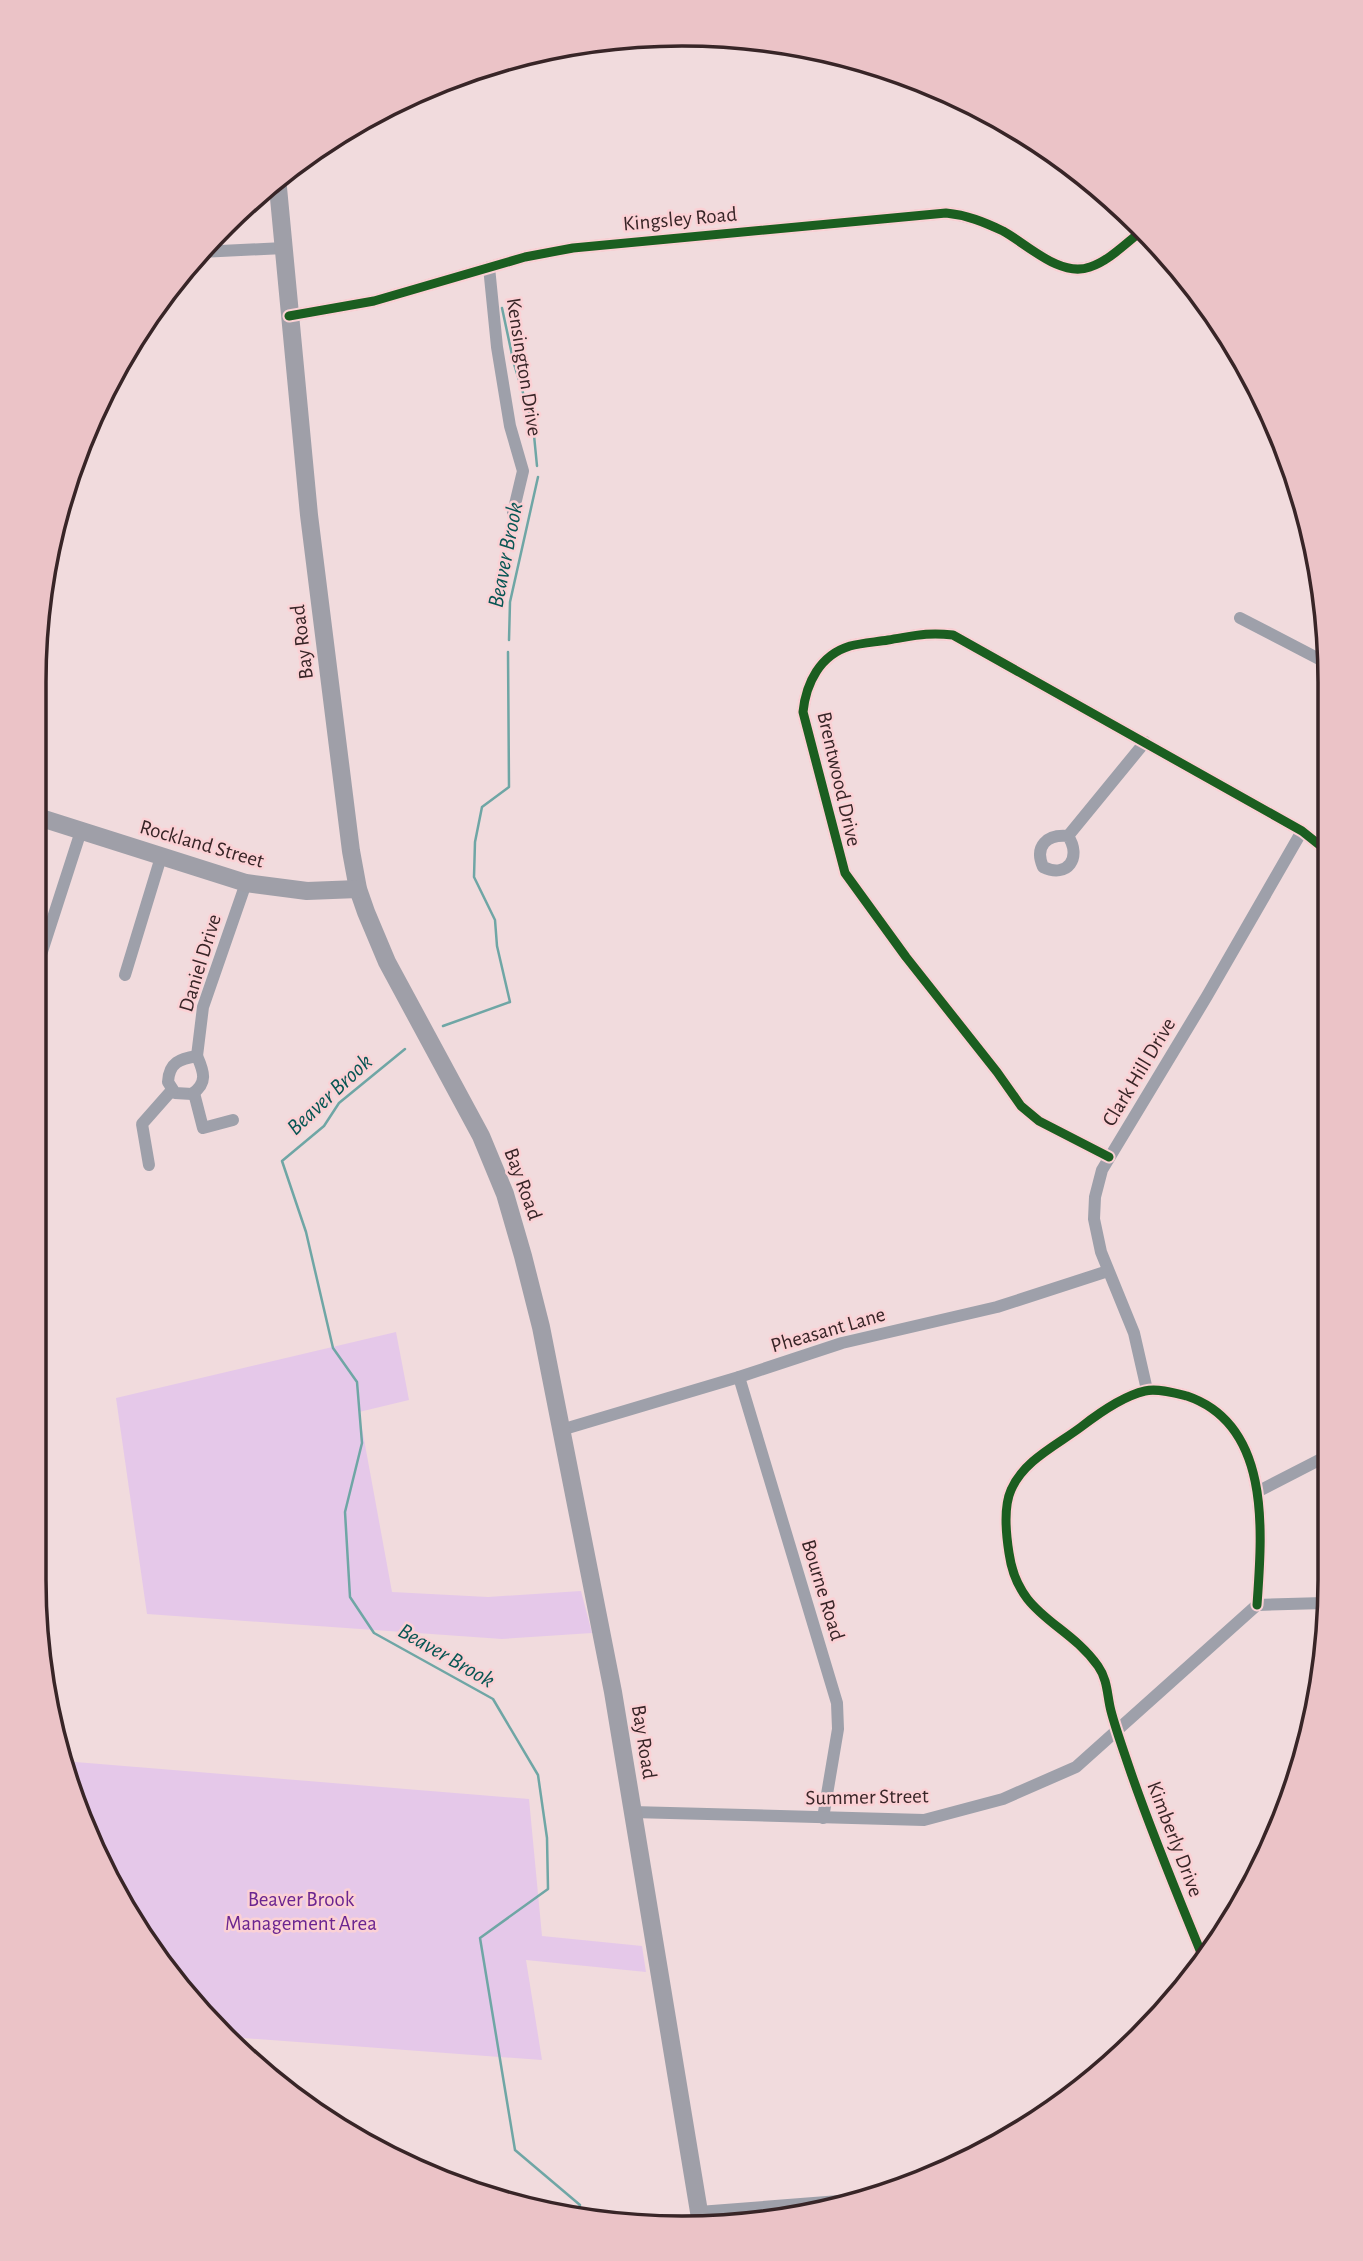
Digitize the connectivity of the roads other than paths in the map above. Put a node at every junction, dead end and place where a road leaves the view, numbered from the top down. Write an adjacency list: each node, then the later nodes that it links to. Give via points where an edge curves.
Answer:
1 (278, 190): 3 (main road, Bay Road)
2 (1135, 236): 5 (street, Kingsley Road, via 1099,263 1069,269 982,222 946,213 635,240)
3 (284, 248): 4 (street); 6 (main road, Bay Road)
4 (213, 251)
5 (489, 267): 6 (street, Kingsley Road, via 374,301); 7 (street, Kensington Drive, via 499,360 523,471)
6 (289, 316): 18 (main road, Bay Road, via 309,515)
7 (513, 513)
8 (1240, 618): 9 (street)
9 (1317, 658)
10 (1144, 742): 13 (street, Brentwood Drive); 14 (street); 25 (street, Brentwood Drive, via 953,635 927,632 851,646 832,654 805,691 807,737 845,873 1021,1106 1039,1121)
11 (46, 820): 12 (main road, Rockland Street)
12 (81, 831): 16 (main road, Rockland Street); 19 (street)
13 (1302, 831): 15 (street, Brentwood Drive); 25 (street, Clark Hill Drive)
14 (1068, 836)
15 (1318, 843)
16 (161, 857): 17 (main road, Rockland Street); 20 (street)
17 (246, 883): 18 (main road, Rockland Street, via 307,891); 21 (street, Daniel Drive, via 203,1007)
18 (358, 889): 30 (main road, Bay Road, via 387,962 481,1136 505,1194 541,1327)
19 (46, 939)
20 (125, 975)
21 (197, 1056): 22 (street, via 173,1065 168,1078); 23 (street, Daniel Drive, via 204,1079)
22 (172, 1090): 23 (street, via 180,1095); 26 (street, via 142,1124)
23 (194, 1093): 24 (street, via 203,1128)
24 (233, 1120)
25 (1110, 1157): 27 (street, Clark Hill Drive, via 1102,1170 1094,1219)
26 (149, 1165)
27 (1108, 1271): 28 (street, Pheasant Lane, via 997,1307 842,1343); 29 (street, Clark Hill Drive, via 1134,1333)
28 (739, 1377): 30 (street, Pheasant Lane); 37 (street, Bourne Road, via 837,1703 838,1729)
29 (1147, 1390): 32 (street, via 1201,1401 1219,1414 1236,1431); 35 (street, Kimberly Drive, via 1103,1411 1038,1457 1014,1483 1007,1504 1008,1550 1020,1592 1098,1665)
30 (561, 1430): 36 (main road, Bay Road, via 600,1620)
31 (1318, 1461): 32 (street)
32 (1257, 1492): 34 (street, via 1261,1546)
33 (1317, 1603): 34 (street)
34 (1257, 1605): 35 (street, Summer Street)
35 (1117, 1730): 37 (street, Summer Street, via 1076,1767 1003,1799 924,1820); 38 (street, Kimberly Drive)
36 (632, 1812): 37 (street, Summer Street); 39 (main road, Bay Road)
37 (823, 1818)
38 (1199, 1948)
39 (700, 2215)

